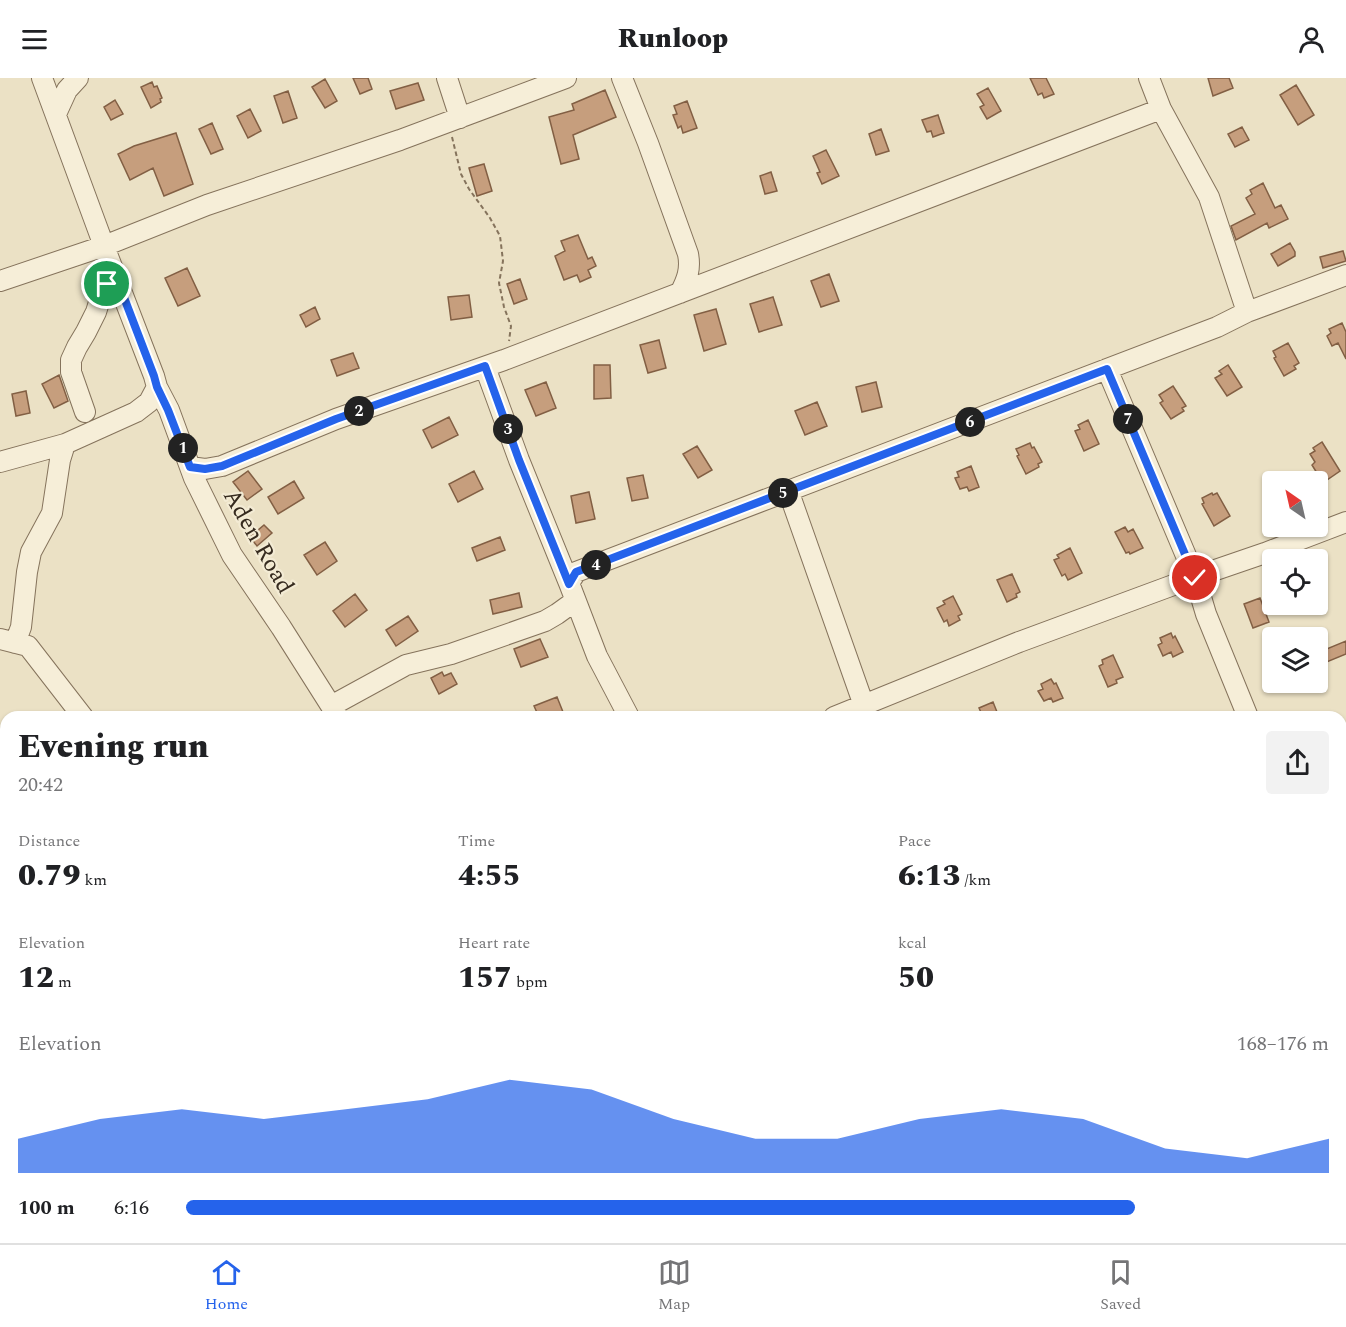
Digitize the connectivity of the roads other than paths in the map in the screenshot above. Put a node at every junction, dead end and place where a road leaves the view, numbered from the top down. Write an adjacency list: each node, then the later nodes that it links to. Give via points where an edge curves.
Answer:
1 (42, 78): 8 (street, Aden Road)
2 (78, 78): 8 (street, via 67,90)
3 (447, 78): 9 (street)
4 (566, 78): 9 (street)
5 (622, 78): 14 (street, via 688,254 691,267)
6 (1149, 78): 7 (street)
7 (1161, 109): 14 (street); 15 (street, via 1209,197)
8 (56, 114): 10 (street, Aden Road)
9 (455, 120): 10 (street, via 207,205)
10 (104, 246): 11 (street, Aden Road); 13 (street)
11 (115, 274): 18 (street, Aden Road); 19 (street, via 71,360 71,372)
12 (1346, 275): 15 (street)
13 (0, 281)
14 (680, 293): 16 (street)
15 (1247, 312): 17 (street)
16 (485, 366): 22 (street, via 336,419 222,466); 26 (street)
17 (1107, 369): 23 (street); 25 (street)
18 (157, 387): 20 (street, via 149,402 136,412); 22 (street, Aden Road)
19 (85, 412)
20 (65, 444): 21 (street); 27 (street, via 52,513 31,552 21,627)
21 (0, 462)
22 (190, 467): 29 (street, Aden Road, via 232,555)
23 (788, 490): 26 (street, via 576,572); 32 (street)
24 (1346, 522): 25 (street)
25 (1195, 578): 32 (street, via 1019,642); 33 (street)
26 (572, 592): 30 (street, via 557,614 545,621 451,654 406,665); 31 (street, via 597,656)
27 (7, 641): 28 (street, via 28,646)
28 (79, 711)
29 (334, 711)
30 (337, 711)
31 (626, 711)
32 (866, 711)
33 (1246, 711)

